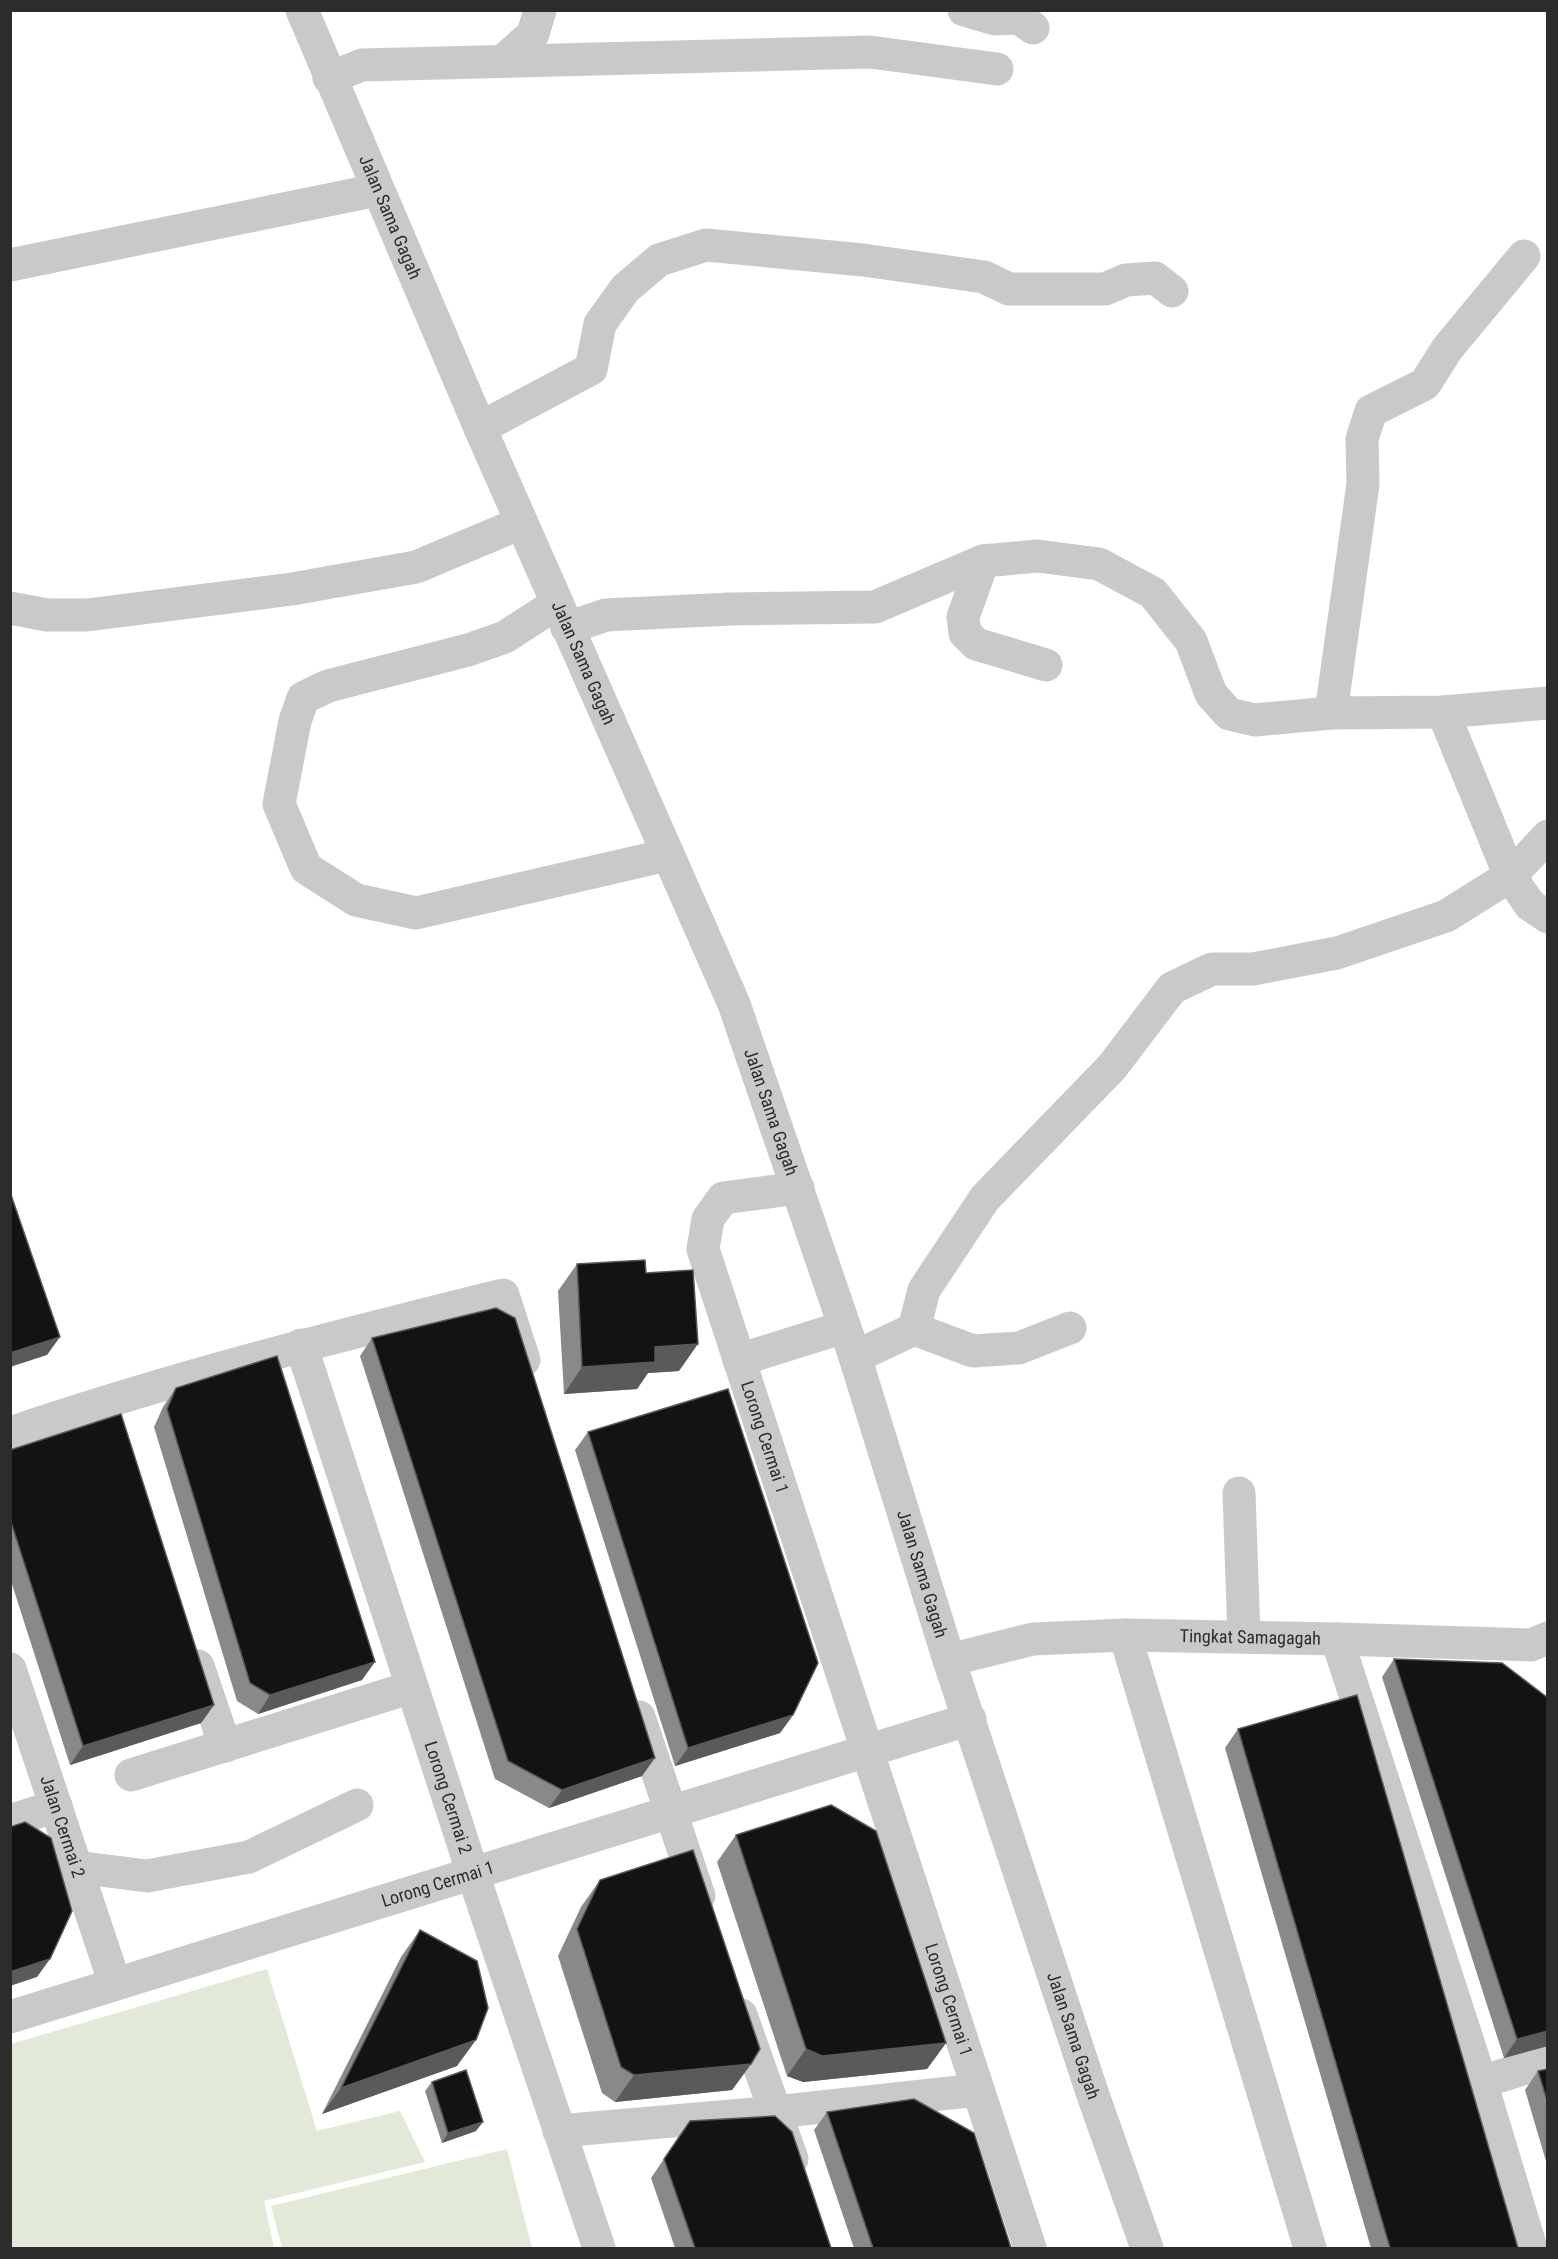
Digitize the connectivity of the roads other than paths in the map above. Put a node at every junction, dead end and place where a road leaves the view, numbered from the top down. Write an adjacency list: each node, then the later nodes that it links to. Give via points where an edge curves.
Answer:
1 (302, 10): 7 (street, Jalan Sama Gagah)
2 (540, 10): 5 (street, via 533,34)
3 (964, 10): 4 (street, via 995,19 1019,18)
4 (1033, 28)
5 (504, 60): 6 (street, via 870,52); 7 (street, via 363,65)
6 (997, 69)
7 (329, 78): 8 (street, Jalan Sama Gagah)
8 (377, 190): 10 (street); 12 (street, Jalan Sama Gagah)
9 (1524, 256): 20 (street, via 1447,349 1425,384 1371,411 1362,439 1363,484)
10 (10, 265)
11 (1172, 291): 12 (street, via 1155,278 1126,280 1105,289 1009,289 984,277 706,245 659,260 625,289 600,324 591,369)
12 (480, 428): 13 (street, Jalan Sama Gagah)
13 (521, 523): 15 (street, via 416,567 292,589 87,615 47,615); 16 (street, Jalan Sama Gagah)
14 (983, 561): 16 (street, via 875,607); 17 (street, via 963,617 965,633 976,644); 20 (street, via 1038,556 1099,564 1153,593 1191,641 1211,694 1229,714 1256,720)
15 (10, 608)
16 (562, 616): 22 (street, Jalan Sama Gagah); 22 (street, via 468,650 328,686 303,698 279,804 306,868 356,900 416,913)
17 (1046, 665)
18 (1548, 703): 19 (street)
19 (1443, 712): 20 (street); 23 (street)
20 (1330, 714)
21 (1548, 836): 23 (street)
22 (667, 855): 25 (street, Jalan Sama Gagah, via 734,1004)
23 (1510, 876): 24 (street, via 1530,905); 28 (street, via 1446,916 1337,953 1253,969 1212,969 1172,988 1112,1067 985,1198 924,1290)
24 (1548, 917)
25 (798, 1188): 26 (street, Jalan Sama Gagah); 31 (street, Lorong Cermai 1, via 723,1198 708,1219 703,1249)
26 (844, 1327): 30 (street, Jalan Sama Gagah); 31 (street)
27 (1070, 1328): 28 (street, via 1018,1348 973,1351)
28 (914, 1329): 30 (street)
29 (301, 1345): 32 (street, via 503,1295); 33 (street); 44 (street, Lorong Cermai 2)
30 (855, 1357): 42 (street, Jalan Sama Gagah)
31 (739, 1360): 48 (street, Lorong Cermai 1)
32 (532, 1385)
33 (112, 1399): 34 (street); 35 (street)
34 (123, 1432)
35 (10, 1433)
36 (1239, 1492): 39 (street)
37 (188, 1634): 47 (street)
38 (1125, 1635): 39 (street, Tingkat Samagagah); 42 (street, Tingkat Samagagah, via 1033,1639); 69 (street)
39 (1244, 1637): 40 (street, Tingkat Samagagah)
40 (1337, 1639): 41 (street, Tingkat Samagagah); 61 (street)
41 (1542, 1649)
42 (949, 1660): 46 (street, Jalan Sama Gagah)
43 (10, 1669): 51 (street, Jalan Cermai 2)
44 (412, 1688): 47 (street); 55 (street, Lorong Cermai 2)
45 (630, 1689): 52 (street)
46 (970, 1719): 48 (street, Lorong Cermai 1); 68 (street, Jalan Sama Gagah)
47 (225, 1746): 49 (street)
48 (868, 1751): 52 (street, Lorong Cermai 1); 62 (street, Lorong Cermai 1)
49 (131, 1775)
50 (357, 1804): 54 (street, via 249,1857 147,1876)
51 (56, 1806): 53 (street); 54 (street, Jalan Cermai 2)
52 (669, 1813): 55 (street, Lorong Cermai 1); 56 (street)
53 (10, 1821)
54 (76, 1867): 57 (street, Jalan Cermai 2)
55 (473, 1874): 57 (street, Lorong Cermai 1); 64 (street, Lorong Cermai 2)
56 (708, 1924)
57 (115, 1984): 59 (street, Lorong Cermai 1)
58 (732, 1990): 63 (street)
59 (10, 2016)
60 (1548, 2061): 61 (street)
61 (1481, 2082): 70 (street)
62 (978, 2090): 63 (street); 67 (street, Lorong Cermai 1)
63 (775, 2112): 64 (street); 65 (street)
64 (559, 2131): 66 (street, Lorong Cermai 2)
65 (801, 2186)
66 (599, 2248)
67 (1030, 2248)
68 (1147, 2248)
69 (1310, 2248)
70 (1531, 2248)

